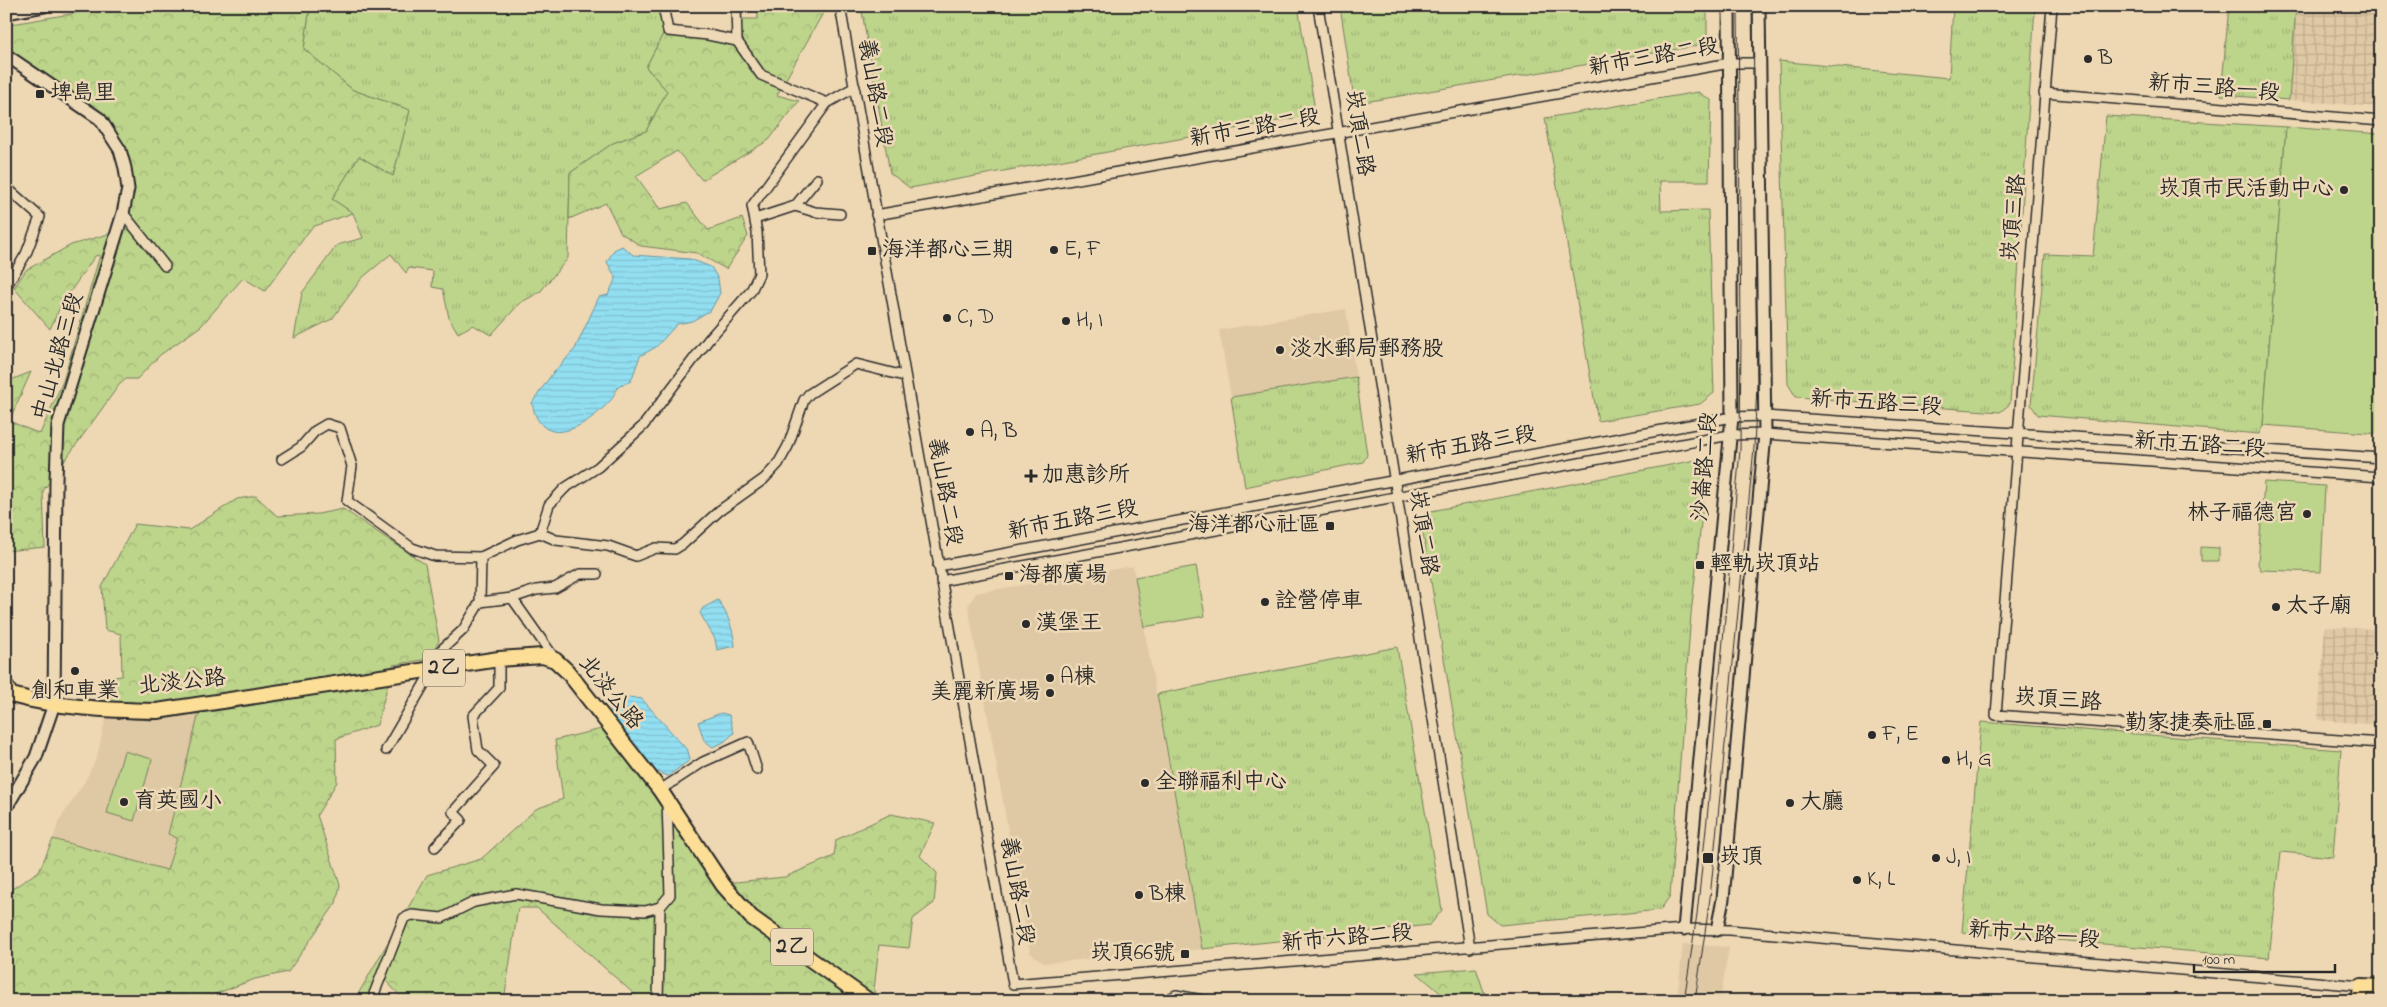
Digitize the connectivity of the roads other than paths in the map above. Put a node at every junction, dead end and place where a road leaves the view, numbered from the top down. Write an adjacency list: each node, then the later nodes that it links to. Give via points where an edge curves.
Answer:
1 (44, 6): 9 (street)
2 (663, 6): 10 (street, via 668,32)
3 (736, 6): 10 (street)
4 (840, 6): 14 (street, 義山路二段)
5 (1318, 6): 18 (street, 崁頂二路)
6 (1729, 6): 12 (street, 沙崙路二段)
7 (1759, 6): 13 (street)
8 (2052, 6): 15 (street, 崁頂三路)
9 (6, 13)
10 (738, 41): 16 (street, via 761,75)
11 (6, 55): 22 (street, 中山北路三段, via 100,119 120,150 125,168 128,189)
12 (1730, 63): 13 (street, 新市三路二段); 18 (street, 新市三路二段); 30 (street, 沙崙路二段)
13 (1759, 63): 29 (street)
14 (855, 87): 16 (street); 24 (street, 義山路二段)
15 (2044, 93): 17 (street, 新市三路一段); 31 (street, 崁頂三路)
16 (827, 103): 25 (street, via 752,206)
17 (2381, 121)
18 (1338, 133): 24 (street, 新市三路二段); 38 (street, 崁頂二路)
19 (817, 179): 21 (street)
20 (6, 187): 27 (street, via 40,216 26,254)
21 (795, 206): 23 (street); 25 (street)
22 (123, 213): 26 (street); 51 (street, 中山北路三段, via 58,426)
23 (840, 214)
24 (876, 215): 28 (street, 義山路二段)
25 (755, 219): 40 (street, via 759,274 751,291 709,339 643,426 598,467 565,488 549,505)
26 (165, 266)
27 (6, 287)
28 (904, 376): 40 (street, via 856,364 809,394 778,464 675,549 656,548 636,556 608,546 556,540); 42 (street, 義山路二段)
29 (1765, 416): 30 (street, 新市五路三段); 31 (street, 新市五路三段); 32 (street)
30 (1732, 417): 33 (street, 沙崙路二段); 38 (street, 新市五路三段)
31 (2016, 432): 34 (street, 崁頂三路); 35 (street, 新市五路二段)
32 (1764, 434): 33 (street, 新市五路三段); 34 (street, 新市五路三段); 61 (street, via 1723,899)
33 (1730, 435): 39 (street, 新市五路三段); 60 (street, 沙崙路二段)
34 (2016, 452): 37 (street, 新市五路二段); 52 (street, 崁頂三路, via 1996,715)
35 (2381, 458)
36 (282, 459): 41 (street, via 327,424 340,428 352,466 347,501 412,548 435,556)
37 (2381, 477)
38 (1395, 479): 39 (street, 崁頂二路); 42 (street, 新市五路三段)
39 (1398, 498): 44 (street, 新市五路三段); 62 (street, 崁頂二路)
40 (540, 533): 41 (street, via 516,540)
41 (482, 557): 46 (street)
42 (938, 566): 44 (street, 義山路二段)
43 (597, 574): 45 (street, via 580,574 555,588)
44 (941, 581): 63 (street, 義山路二段)
45 (512, 598): 46 (street); 48 (street)
46 (480, 602): 49 (street, via 463,630 438,653)
47 (498, 659): 48 (main road, 北淡公路 / 2乙, via 543,656); 49 (main road, 北淡公路 / 2乙); 58 (street, via 499,688 473,716 478,750 494,766 453,812 460,820)
48 (555, 660): 55 (main road, 北淡公路 / 2乙)
49 (434, 670): 51 (main road, 北淡公路 / 2乙, via 157,711); 53 (street)
50 (6, 687): 51 (main road, 北淡公路 / 2乙, via 11,694)
51 (54, 704): 57 (street, 中山北路三段, via 36,757)
52 (2381, 742)
53 (386, 750)
54 (757, 770): 55 (street, via 748,742 703,762)
55 (660, 790): 56 (main road, 北淡公路 / 2乙)
56 (667, 802): 59 (street, via 670,895); 68 (main road, 北淡公路 / 2乙, via 723,884 751,917)
57 (6, 808)
58 (435, 847)
59 (660, 907): 66 (street, via 645,911 601,909 516,894 474,902 442,918 412,915 404,918 374,994); 67 (street)
60 (1684, 929): 61 (street, 新市六路一段); 62 (street, 新市六路二段)
61 (1717, 930): 64 (street, 新市六路一段)
62 (1470, 948): 63 (street, 新市六路二段)
63 (1013, 984)
64 (2362, 986): 65 (main road, 新市六路一段); 71 (main road)
65 (2381, 987)
66 (379, 1001)
67 (658, 1001)
68 (869, 1001)
69 (1164, 1001): 70 (street, via 1176,996)
70 (1206, 1001)
71 (2358, 1001)

